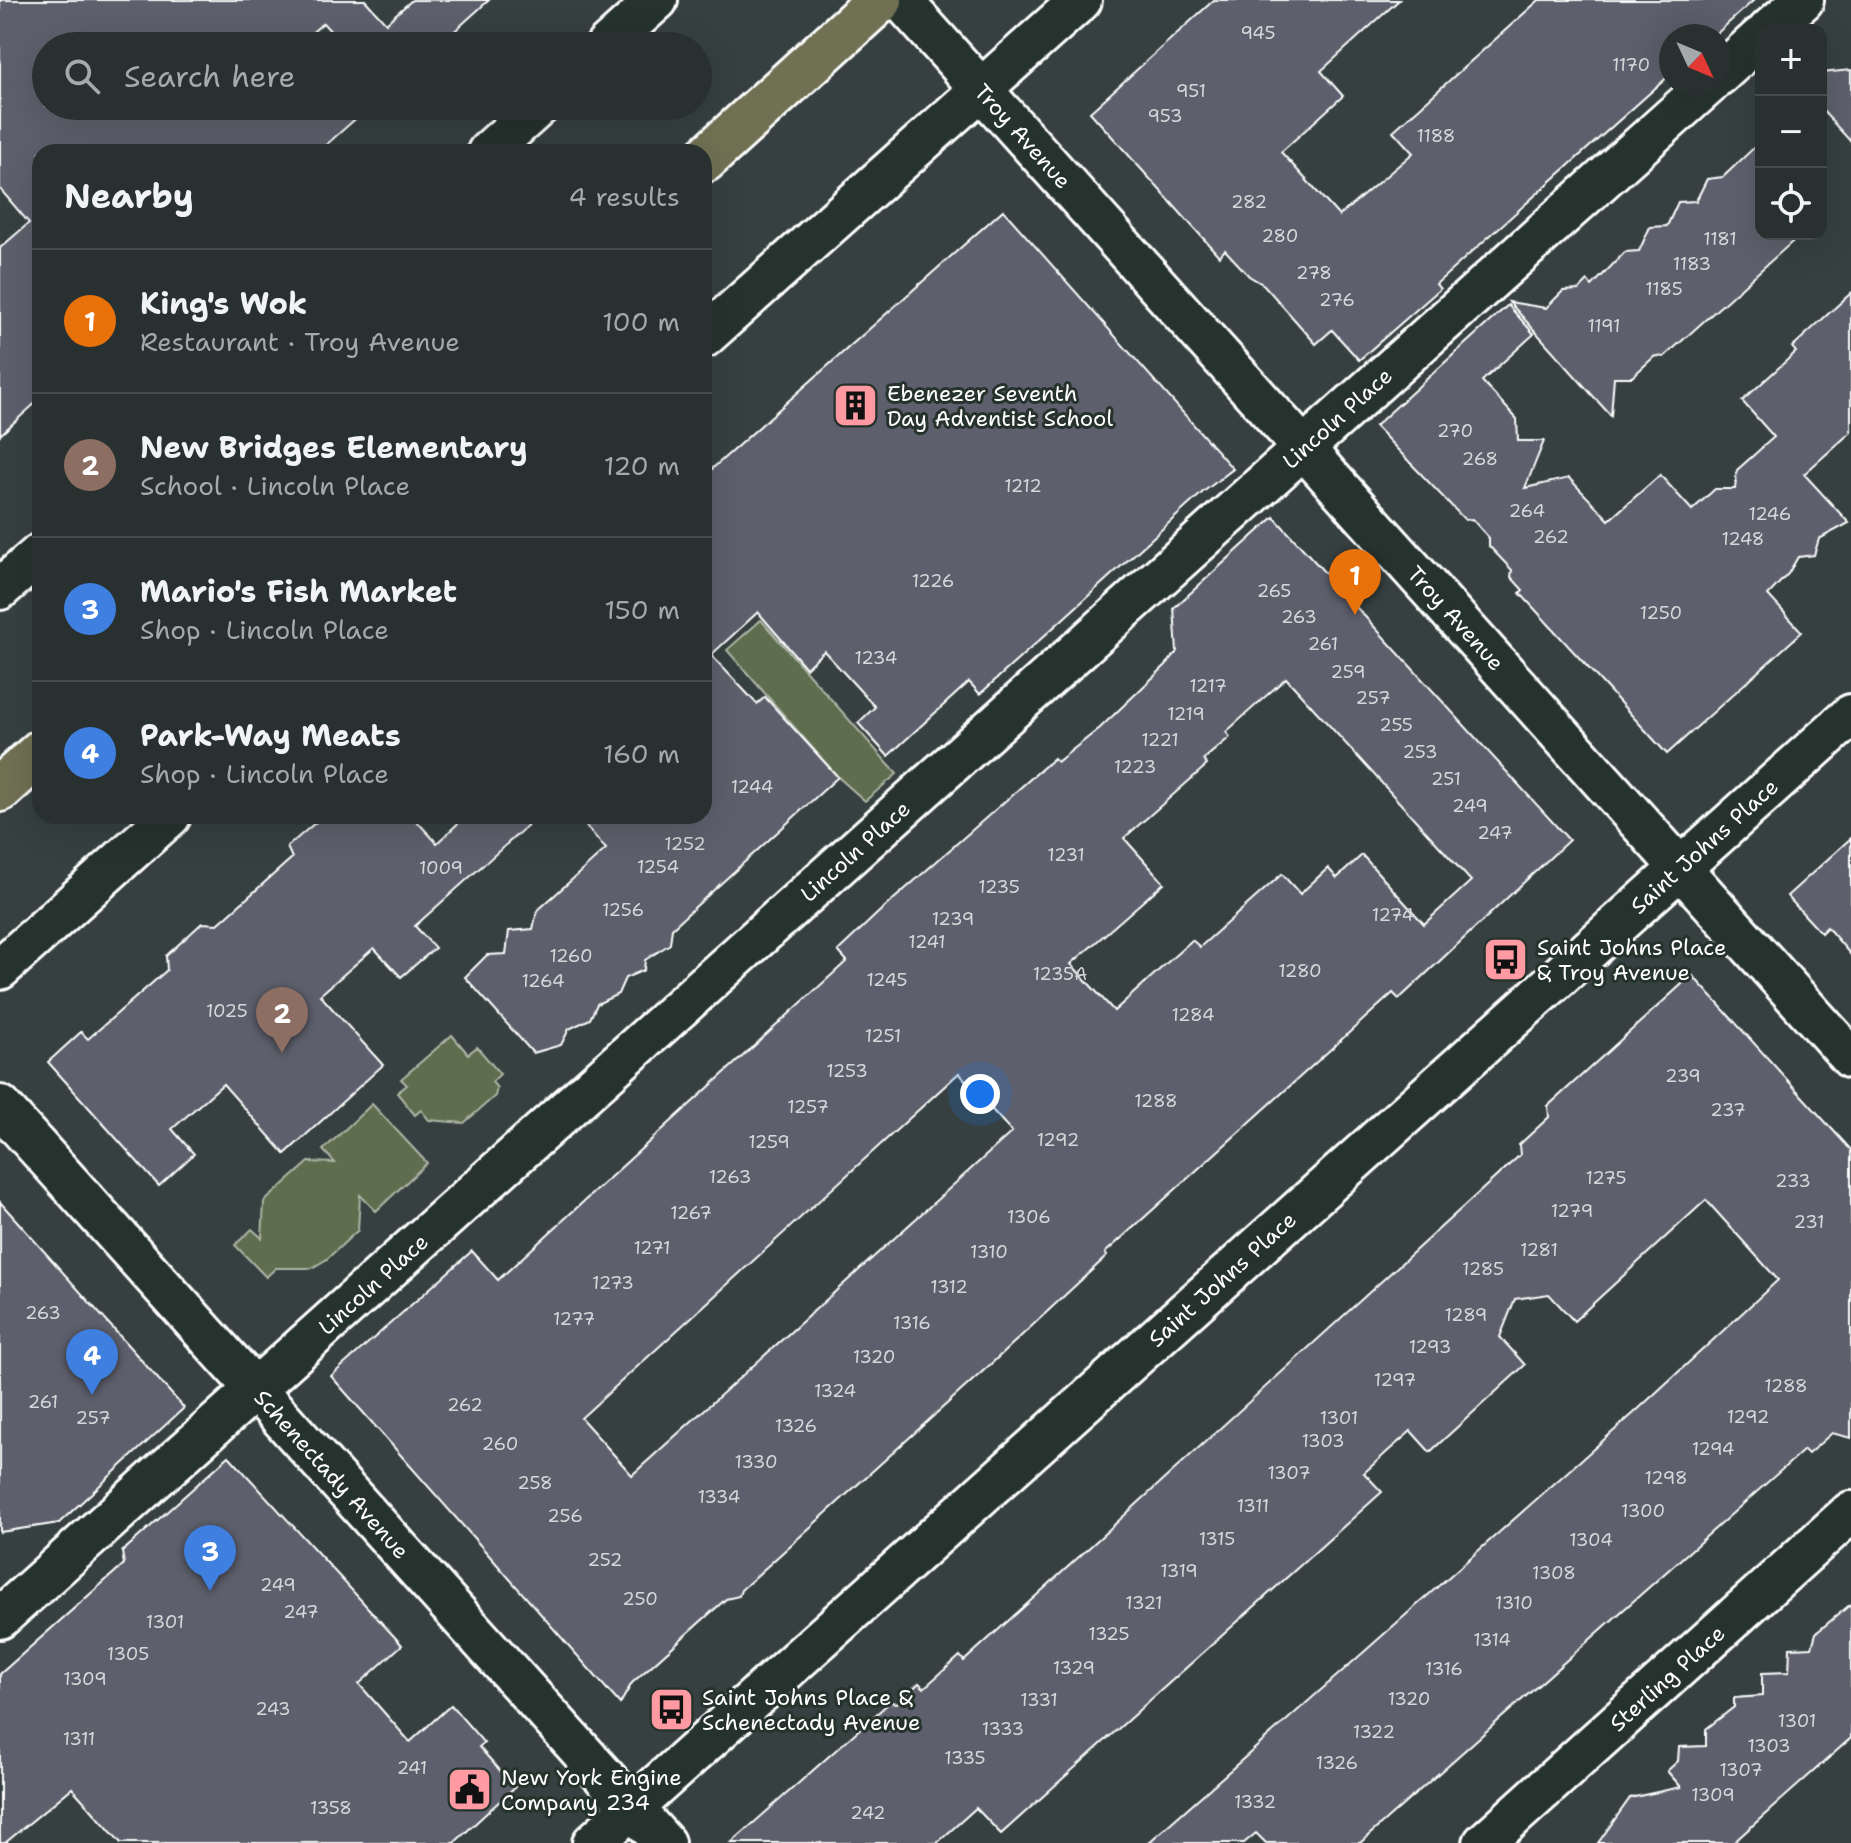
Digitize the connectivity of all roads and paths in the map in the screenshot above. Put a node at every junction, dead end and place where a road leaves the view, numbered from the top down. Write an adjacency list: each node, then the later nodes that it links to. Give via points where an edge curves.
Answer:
1 (657, 0): 7 (street)
2 (880, 0): 14 (main road)
3 (901, 0): 10 (street, Troy Avenue)
4 (1081, 0): 10 (street)
5 (1803, 0): 6 (street)
6 (1776, 24)
7 (622, 32)
8 (1755, 42): 9 (street)
9 (1731, 64)
10 (980, 89): 15 (street); 16 (street, Troy Avenue)
11 (1696, 96): 16 (street, Lincoln Place)
12 (523, 120): 13 (street)
13 (497, 144)
14 (712, 153)
15 (712, 330)
16 (1304, 448): 23 (street, Troy Avenue); 27 (street, Lincoln Place)
17 (32, 561): 18 (street)
18 (0, 589)
19 (1851, 715): 23 (street, Saint Johns Place)
20 (32, 760): 21 (main road)
21 (0, 789)
22 (161, 824): 24 (street)
23 (1681, 868): 25 (street, Troy Avenue); 30 (street, Saint Johns Place)
24 (0, 969)
25 (1851, 1058)
26 (0, 1106): 27 (street, Schenectady Avenue)
27 (255, 1389): 29 (street, Lincoln Place); 30 (street, Schenectady Avenue)
28 (1851, 1512): 33 (street, Sterling Place)
29 (0, 1618)
30 (632, 1807): 31 (street, Saint Johns Place); 32 (street, Schenectady Avenue)
31 (593, 1843)
32 (664, 1843)
33 (1484, 1843)

